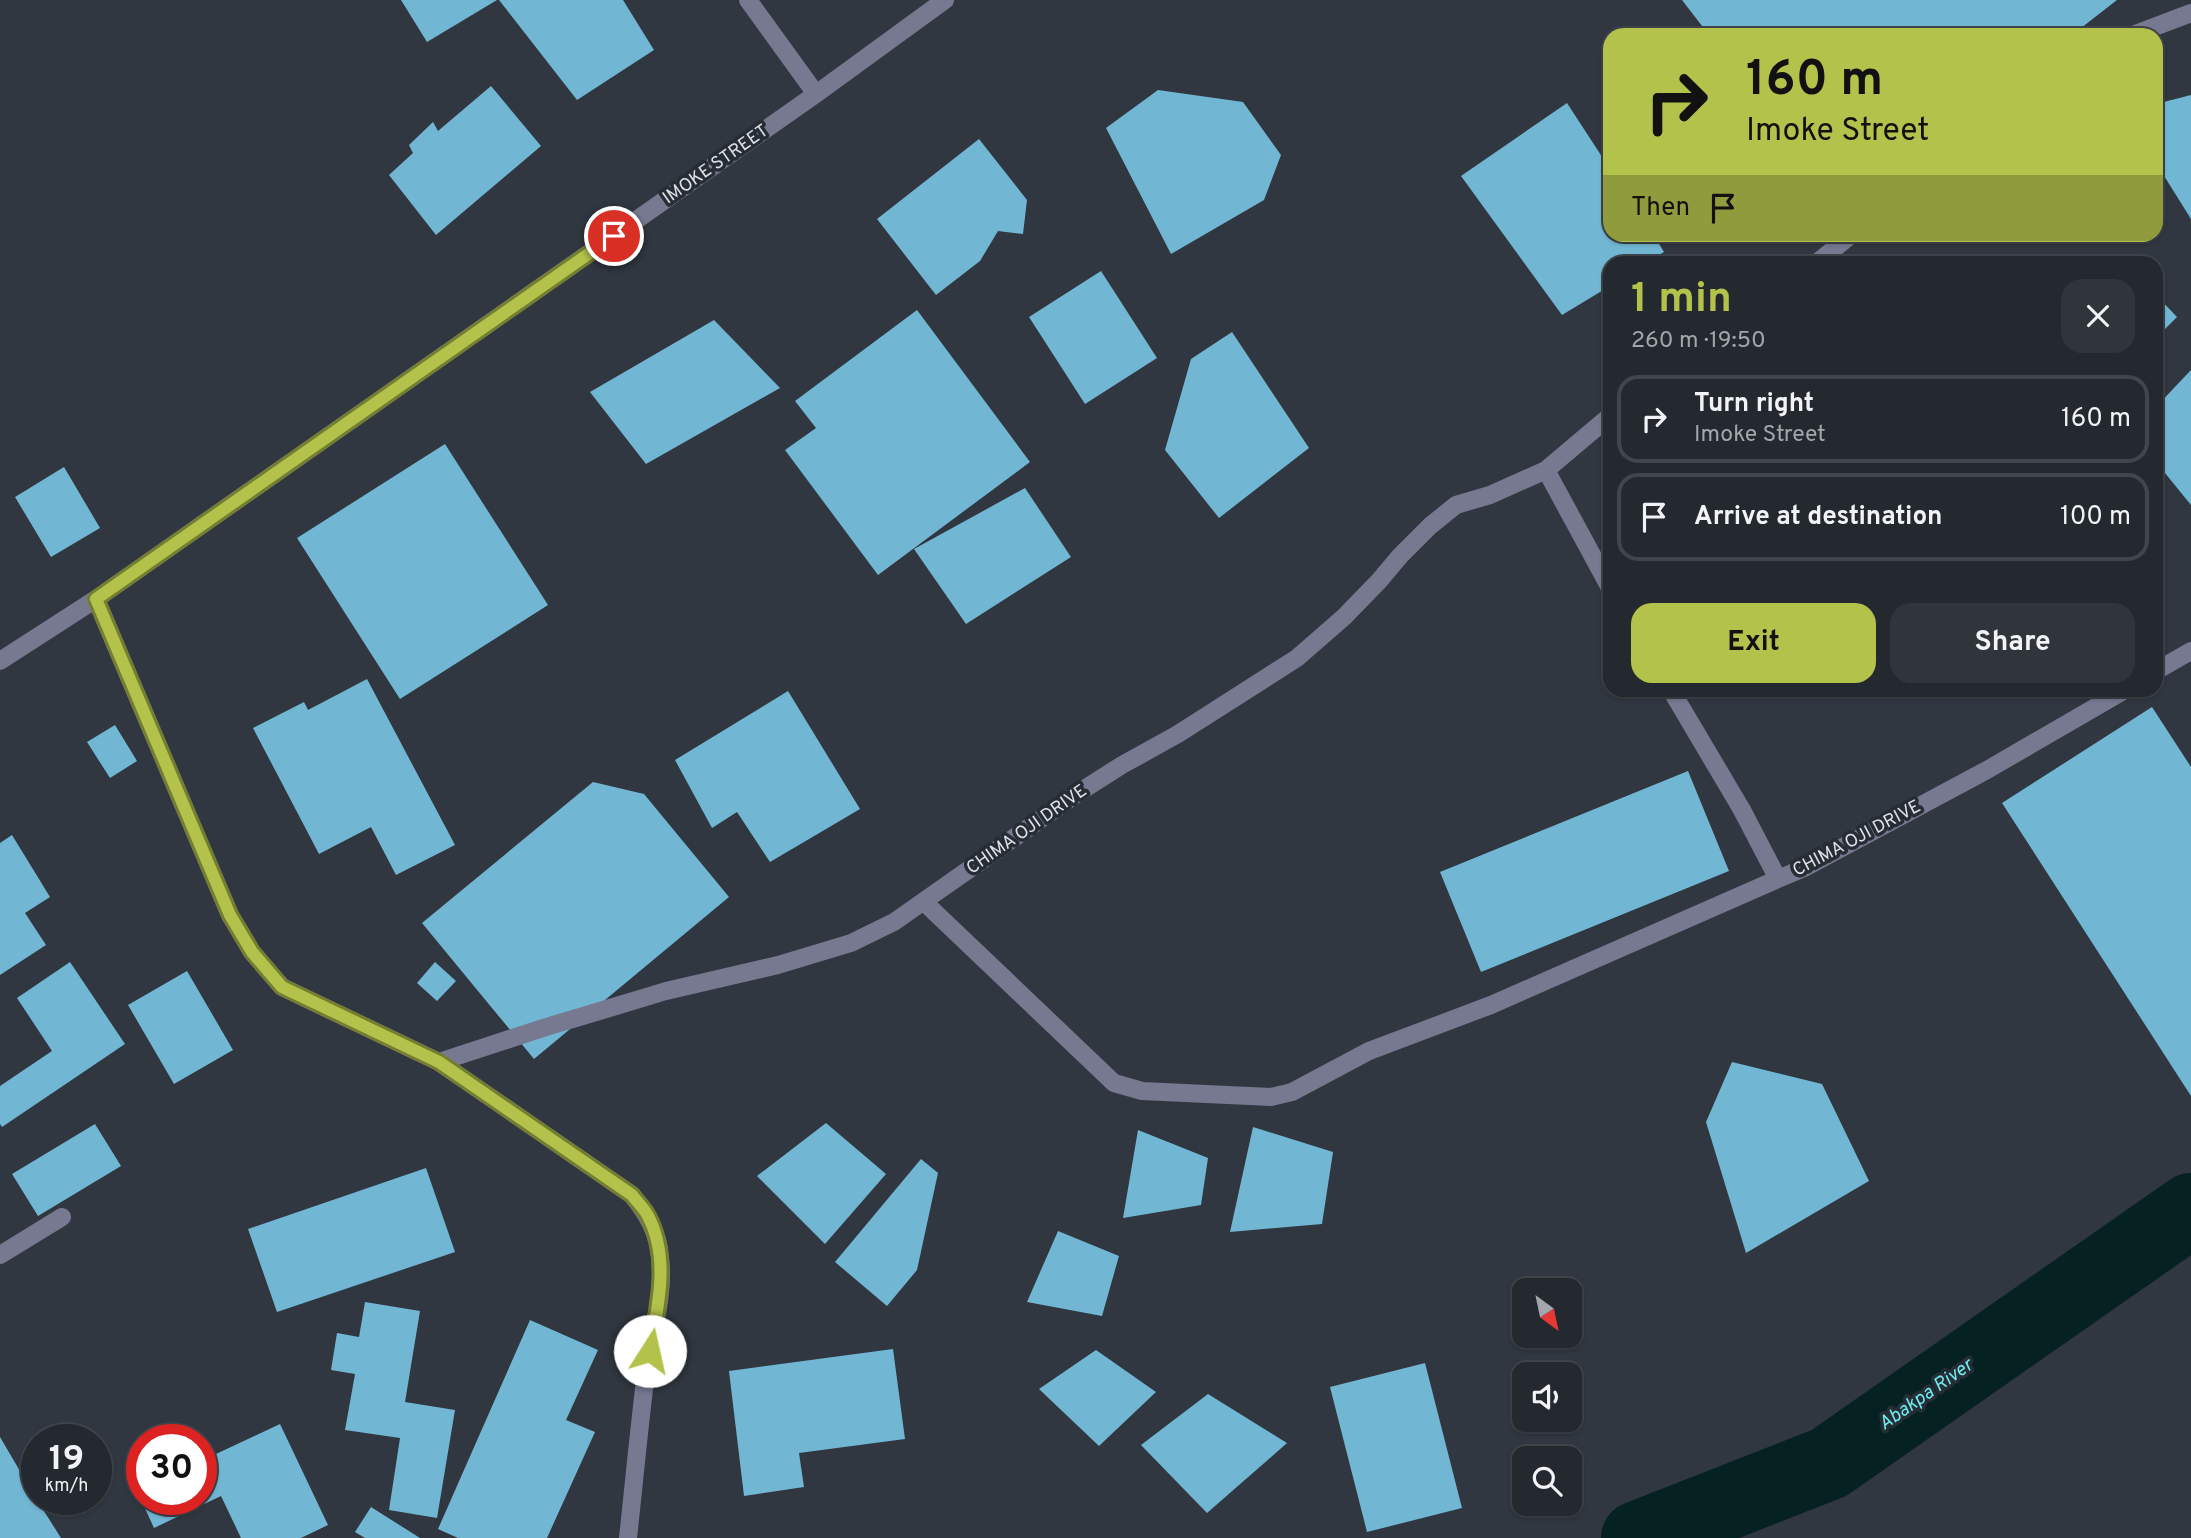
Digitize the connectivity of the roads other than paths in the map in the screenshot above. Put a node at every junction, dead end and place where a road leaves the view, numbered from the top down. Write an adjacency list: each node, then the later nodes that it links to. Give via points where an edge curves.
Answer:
1 (748, 0): 5 (street)
2 (946, 0): 5 (street, IMOKE STREET)
3 (2191, 13): 4 (street)
4 (2151, 28)
5 (816, 94): 11 (street, IMOKE STREET)
6 (1842, 242): 7 (street)
7 (1825, 256)
8 (1603, 422): 9 (street, CHIMA OJI DRIVE)
9 (1546, 470): 10 (street); 18 (street, CHIMA OJI DRIVE, via 1456,505 1297,658 1075,795)
10 (1603, 576)
11 (96, 599): 13 (street, IMOKE STREET); 19 (street, via 230,915 252,952 282,987)
12 (2191, 651): 14 (street)
13 (0, 661)
14 (2163, 667)
15 (1675, 697): 17 (street, CHIMA OJI DRIVE)
16 (2113, 697): 17 (street, CHIMA OJI DRIVE, via 1987,771)
17 (1778, 879): 18 (street, via 1491,1005 1369,1051 1292,1092 1271,1097 1142,1091 1114,1083)
18 (924, 902): 19 (street, CHIMA OJI DRIVE, via 850,943 666,991)
19 (439, 1062): 22 (street, via 632,1195 657,1238 660,1282)
20 (62, 1217): 21 (street)
21 (0, 1255)
22 (628, 1538)

